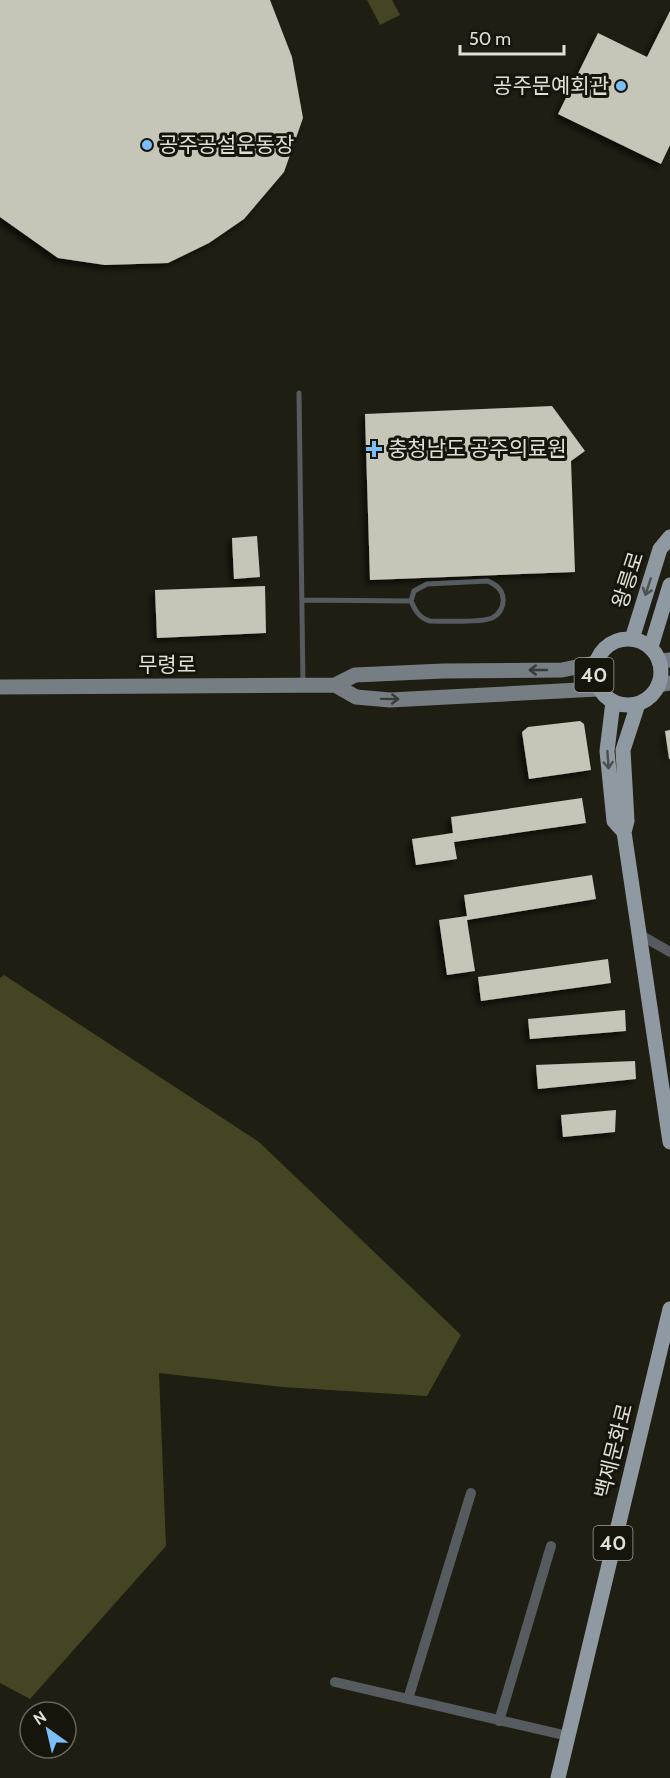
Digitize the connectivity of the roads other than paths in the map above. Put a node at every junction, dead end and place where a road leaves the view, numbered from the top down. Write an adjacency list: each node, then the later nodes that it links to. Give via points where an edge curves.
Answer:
1 (299, 393): 4 (lane)
2 (670, 537): 6 (main road, 왕릉로 / 40, one-way to 6, via 660,549)
3 (670, 585): 7 (main road, 왕릉로)
4 (302, 600): 5 (lane); 12 (lane)
5 (411, 601): 5 (lane, via 416,611 430,621 493,618 504,601 496,585 488,581 427,584 414,591)
6 (632, 639): 7 (main road, 40); 9 (main road, 40, via 605,647)
7 (651, 647): 8 (main road, 40)
8 (665, 660): 10 (main road, 40, via 661,677)
9 (595, 663): 11 (main road, 무령로, one-way to 11, via 562,670 355,675); 14 (main road, 40)
10 (664, 684): 16 (main road, 40)
11 (335, 685): 12 (main road, 무령로); 14 (main road, 무령로, one-way to 14, via 356,697 390,700)
12 (303, 686): 13 (main road, 무령로)
13 (0, 687)
14 (598, 688): 15 (main road, 40)
15 (613, 702): 16 (main road, 40); 17 (main road, 40, one-way to 17, via 607,751 614,821)
16 (638, 704): 17 (main road, 40, via 623,750 627,821)
17 (624, 832): 18 (main road, 40)
18 (639, 934): 19 (street); 20 (main road, 40)
19 (670, 952)
20 (670, 1142)
21 (670, 1309): 27 (main road, 백제문화로 / 40)
22 (471, 1493): 25 (street)
23 (551, 1546): 26 (street)
24 (335, 1682): 25 (street)
25 (408, 1699): 26 (street)
26 (499, 1721): 27 (street)
27 (568, 1736): 28 (main road, 백제문화로 / 40)
28 (561, 1777)

